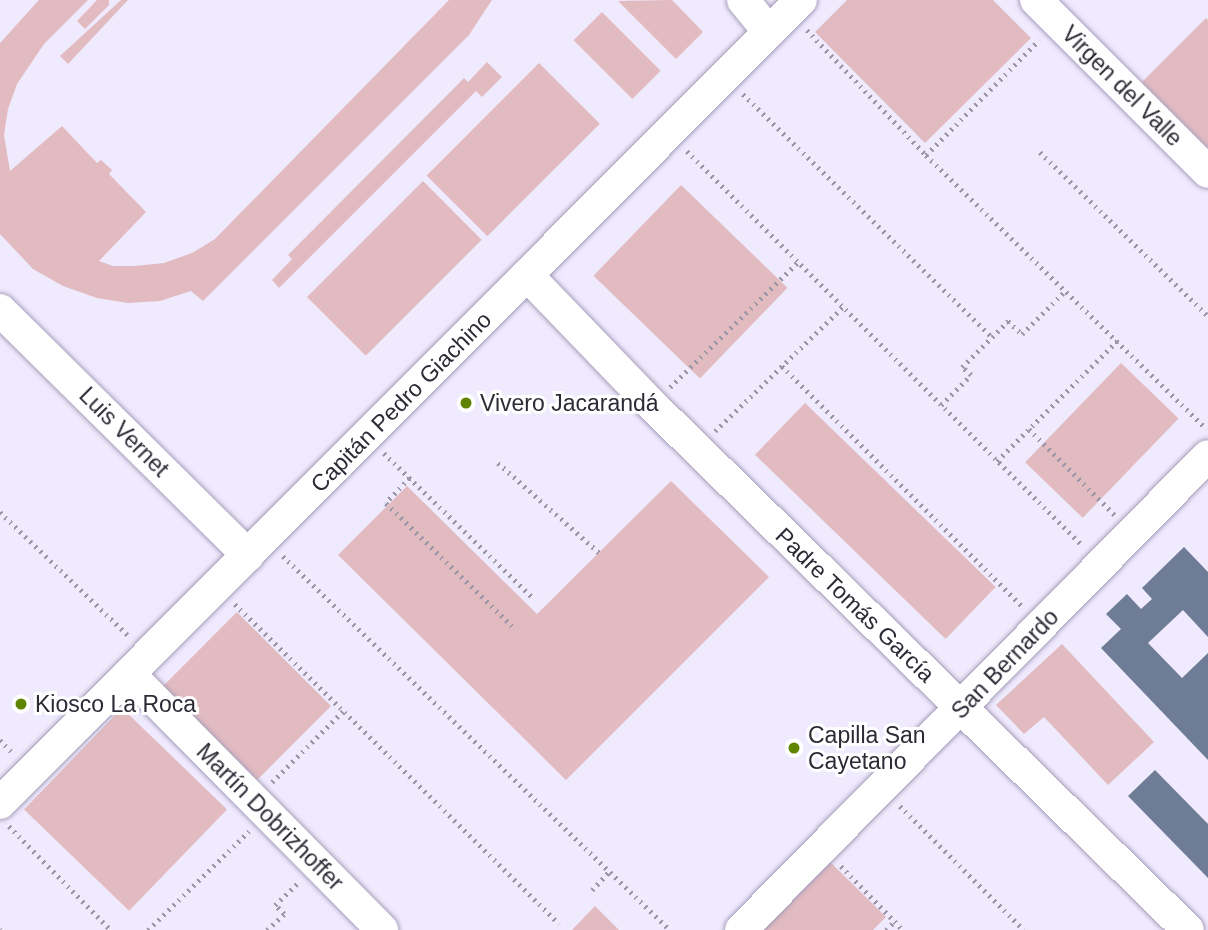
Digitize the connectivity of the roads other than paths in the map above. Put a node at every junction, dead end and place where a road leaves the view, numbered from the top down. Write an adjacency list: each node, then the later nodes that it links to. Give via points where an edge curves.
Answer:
1 (743, 0): 3 (street)
2 (1046, 11): 4 (street, Virgen del Valle)
3 (787, 15): 5 (street, Capitán Pedro Giachino)
4 (1208, 172)
5 (527, 275): 8 (street, Capitán Pedro Giachino); 10 (street, Padre Tomás García, via 652,405)
6 (0, 310): 8 (street, Luis Vernet)
7 (1208, 456): 10 (street, San Bernardo)
8 (256, 547): 9 (street, Capitán Pedro Giachino)
9 (139, 664): 11 (street, Capitán Pedro Giachino); 12 (street, Martín Dobrizhoffer, via 260,807)
10 (961, 709): 13 (street, San Bernardo); 14 (street, Padre Tomás García)
11 (0, 803)
12 (382, 930)
13 (741, 930)
14 (1188, 930)

